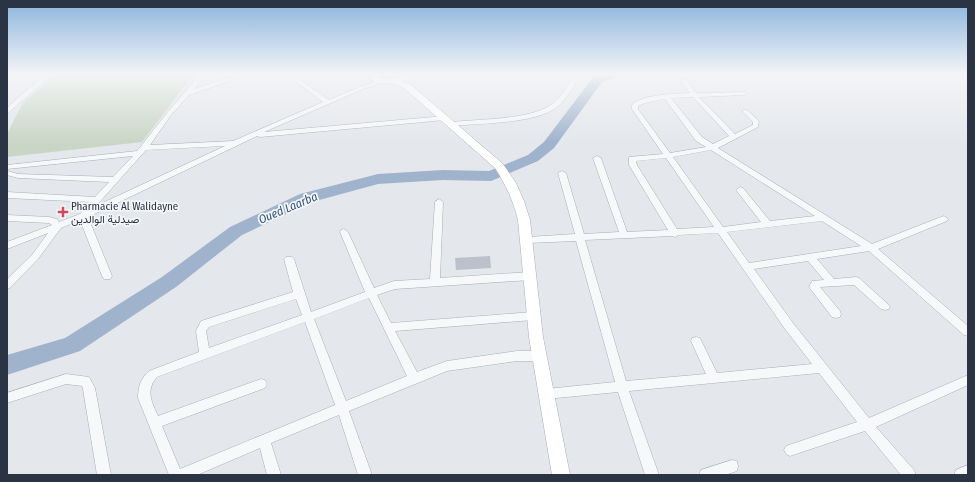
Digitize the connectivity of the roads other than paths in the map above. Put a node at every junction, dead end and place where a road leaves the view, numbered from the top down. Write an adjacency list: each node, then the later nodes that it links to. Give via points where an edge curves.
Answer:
1 (23, 96): 12 (street)
2 (185, 96): 18 (street)
3 (320, 96): 10 (street)
4 (343, 96): 10 (street)
5 (423, 96): 13 (street)
6 (562, 96): 13 (street, via 555,106 546,111 515,117)
7 (688, 96): 9 (street)
8 (695, 96): 15 (street)
9 (667, 98): 17 (street, via 696,135); 19 (street, via 634,105)
10 (329, 103): 14 (street)
11 (745, 111): 15 (street, via 757,125)
12 (7, 112)
13 (448, 121): 14 (street); 40 (street, via 499,166 510,180 520,203)
14 (251, 136): 16 (street)
15 (734, 137): 17 (street)
16 (236, 143): 18 (street); 29 (street)
17 (712, 148): 19 (street); 31 (street)
18 (142, 150): 21 (street); 24 (street)
19 (668, 156): 35 (street); 37 (street, via 635,158 631,161)
20 (597, 158): 38 (street)
21 (7, 167)
22 (7, 173): 24 (street, via 18,176)
23 (562, 173): 39 (street)
24 (115, 180): 27 (street)
25 (740, 190): 33 (street)
26 (7, 195): 27 (street)
27 (98, 200): 29 (street)
28 (439, 202): 50 (street)
29 (83, 216): 34 (street); 48 (street)
30 (7, 218): 34 (street, via 49,220 54,221)
31 (824, 218): 33 (street); 44 (street)
32 (944, 219): 44 (street)
33 (767, 224): 35 (street)
34 (57, 227): 42 (street); 52 (street, via 35,258)
35 (721, 230): 37 (street); 47 (street)
36 (344, 232): 53 (street)
37 (674, 234): 38 (street)
38 (624, 236): 39 (street)
39 (580, 238): 40 (street); 69 (street)
40 (528, 240): 49 (street)
41 (7, 242): 42 (street)
42 (18, 242): 43 (street)
43 (7, 246)
44 (872, 248): 45 (street); 60 (street)
45 (810, 257): 47 (street); 51 (street)
46 (289, 258): 54 (street)
47 (746, 267): 64 (street)
48 (107, 276)
49 (530, 276): 50 (street); 57 (street)
50 (435, 282): 53 (street, via 394,285)
51 (832, 283): 55 (street, via 859,282); 56 (street, via 817,284 814,287)
52 (7, 285)
53 (371, 293): 58 (street); 59 (street)
54 (299, 294): 58 (street); 62 (street, via 205,324 202,331)
55 (885, 306)
56 (836, 314)
57 (533, 316): 59 (street); 63 (street)
58 (307, 318): 62 (street); 72 (street)
59 (389, 327): 66 (street)
60 (968, 332)
61 (696, 341): 65 (street)
62 (205, 354): 73 (street, via 153,374 147,379 144,398)
63 (539, 356): 66 (street, via 517,356 447,366); 70 (street)
64 (821, 368): 65 (street); 74 (street)
65 (713, 377): 69 (street)
66 (414, 378): 72 (street)
67 (968, 380): 74 (street)
68 (261, 384): 73 (street)
69 (622, 387): 70 (street); 85 (street)
70 (546, 394): 84 (street)
71 (7, 398): 79 (street, via 66,379 85,381 89,388)
72 (342, 407): 75 (street); 83 (street)
73 (155, 423): 80 (street)
74 (867, 425): 76 (street); 87 (street)
75 (264, 440): 81 (street); 82 (street)
76 (790, 450)
77 (732, 466): 86 (street)
78 (968, 471): 88 (street)
79 (104, 475)
80 (176, 475)
81 (181, 475)
82 (274, 475)
83 (364, 475)
84 (561, 475)
85 (652, 475)
86 (706, 475)
87 (909, 475)
88 (961, 475)

